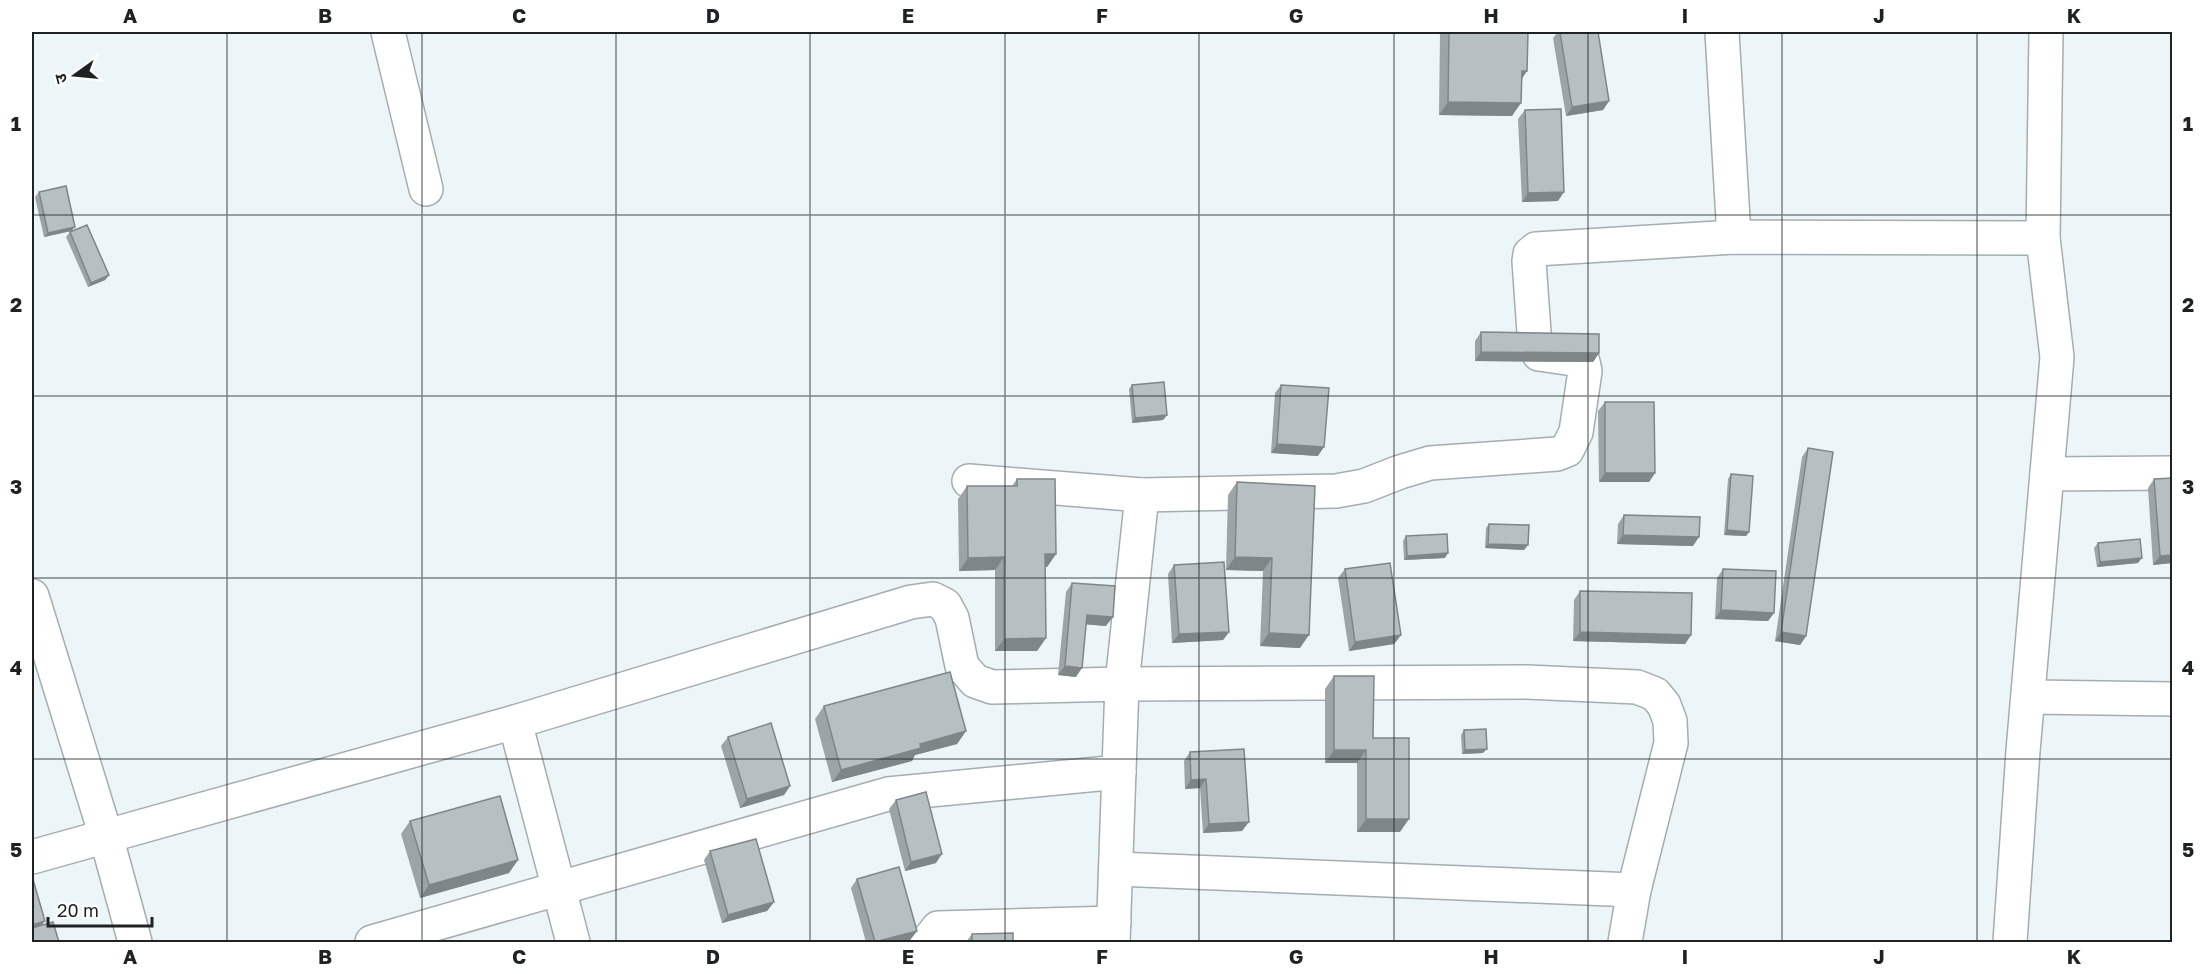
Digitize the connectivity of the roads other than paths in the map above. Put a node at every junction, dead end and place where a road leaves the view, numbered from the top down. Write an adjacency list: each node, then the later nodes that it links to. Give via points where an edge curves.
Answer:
1 (388, 32): 4 (street)
2 (1722, 32): 5 (street)
3 (2046, 32): 6 (street)
4 (426, 189)
5 (1734, 237): 6 (street); 10 (street, via 1533,250 1529,261 1534,347 1539,354 1580,360 1585,371 1576,432 1567,450 1430,464 1336,491)
6 (2043, 238): 8 (street, via 2058,357)
7 (2172, 473): 8 (street)
8 (2047, 474): 13 (street)
9 (969, 481): 10 (street)
10 (1142, 495): 12 (street)
11 (32, 596): 17 (street)
12 (1122, 684): 15 (street, via 992,687 975,681 962,666 952,618 945,605 933,599); 16 (street); 21 (street, via 1527,682 1637,687 1655,694 1670,721 1671,743)
13 (2028, 697): 14 (street); 28 (street)
14 (2172, 699)
15 (515, 722): 17 (street); 20 (street)
16 (1119, 772): 19 (street); 20 (street, via 888,794)
17 (106, 836): 18 (street); 23 (street)
18 (32, 857)
19 (1116, 869): 21 (street); 22 (street)
20 (559, 890): 24 (street); 25 (street)
21 (1634, 890): 27 (street)
22 (1114, 933): 26 (street, via 938,928)
23 (135, 942)
24 (372, 942)
25 (573, 942)
26 (927, 942)
27 (1625, 942)
28 (2010, 942)

